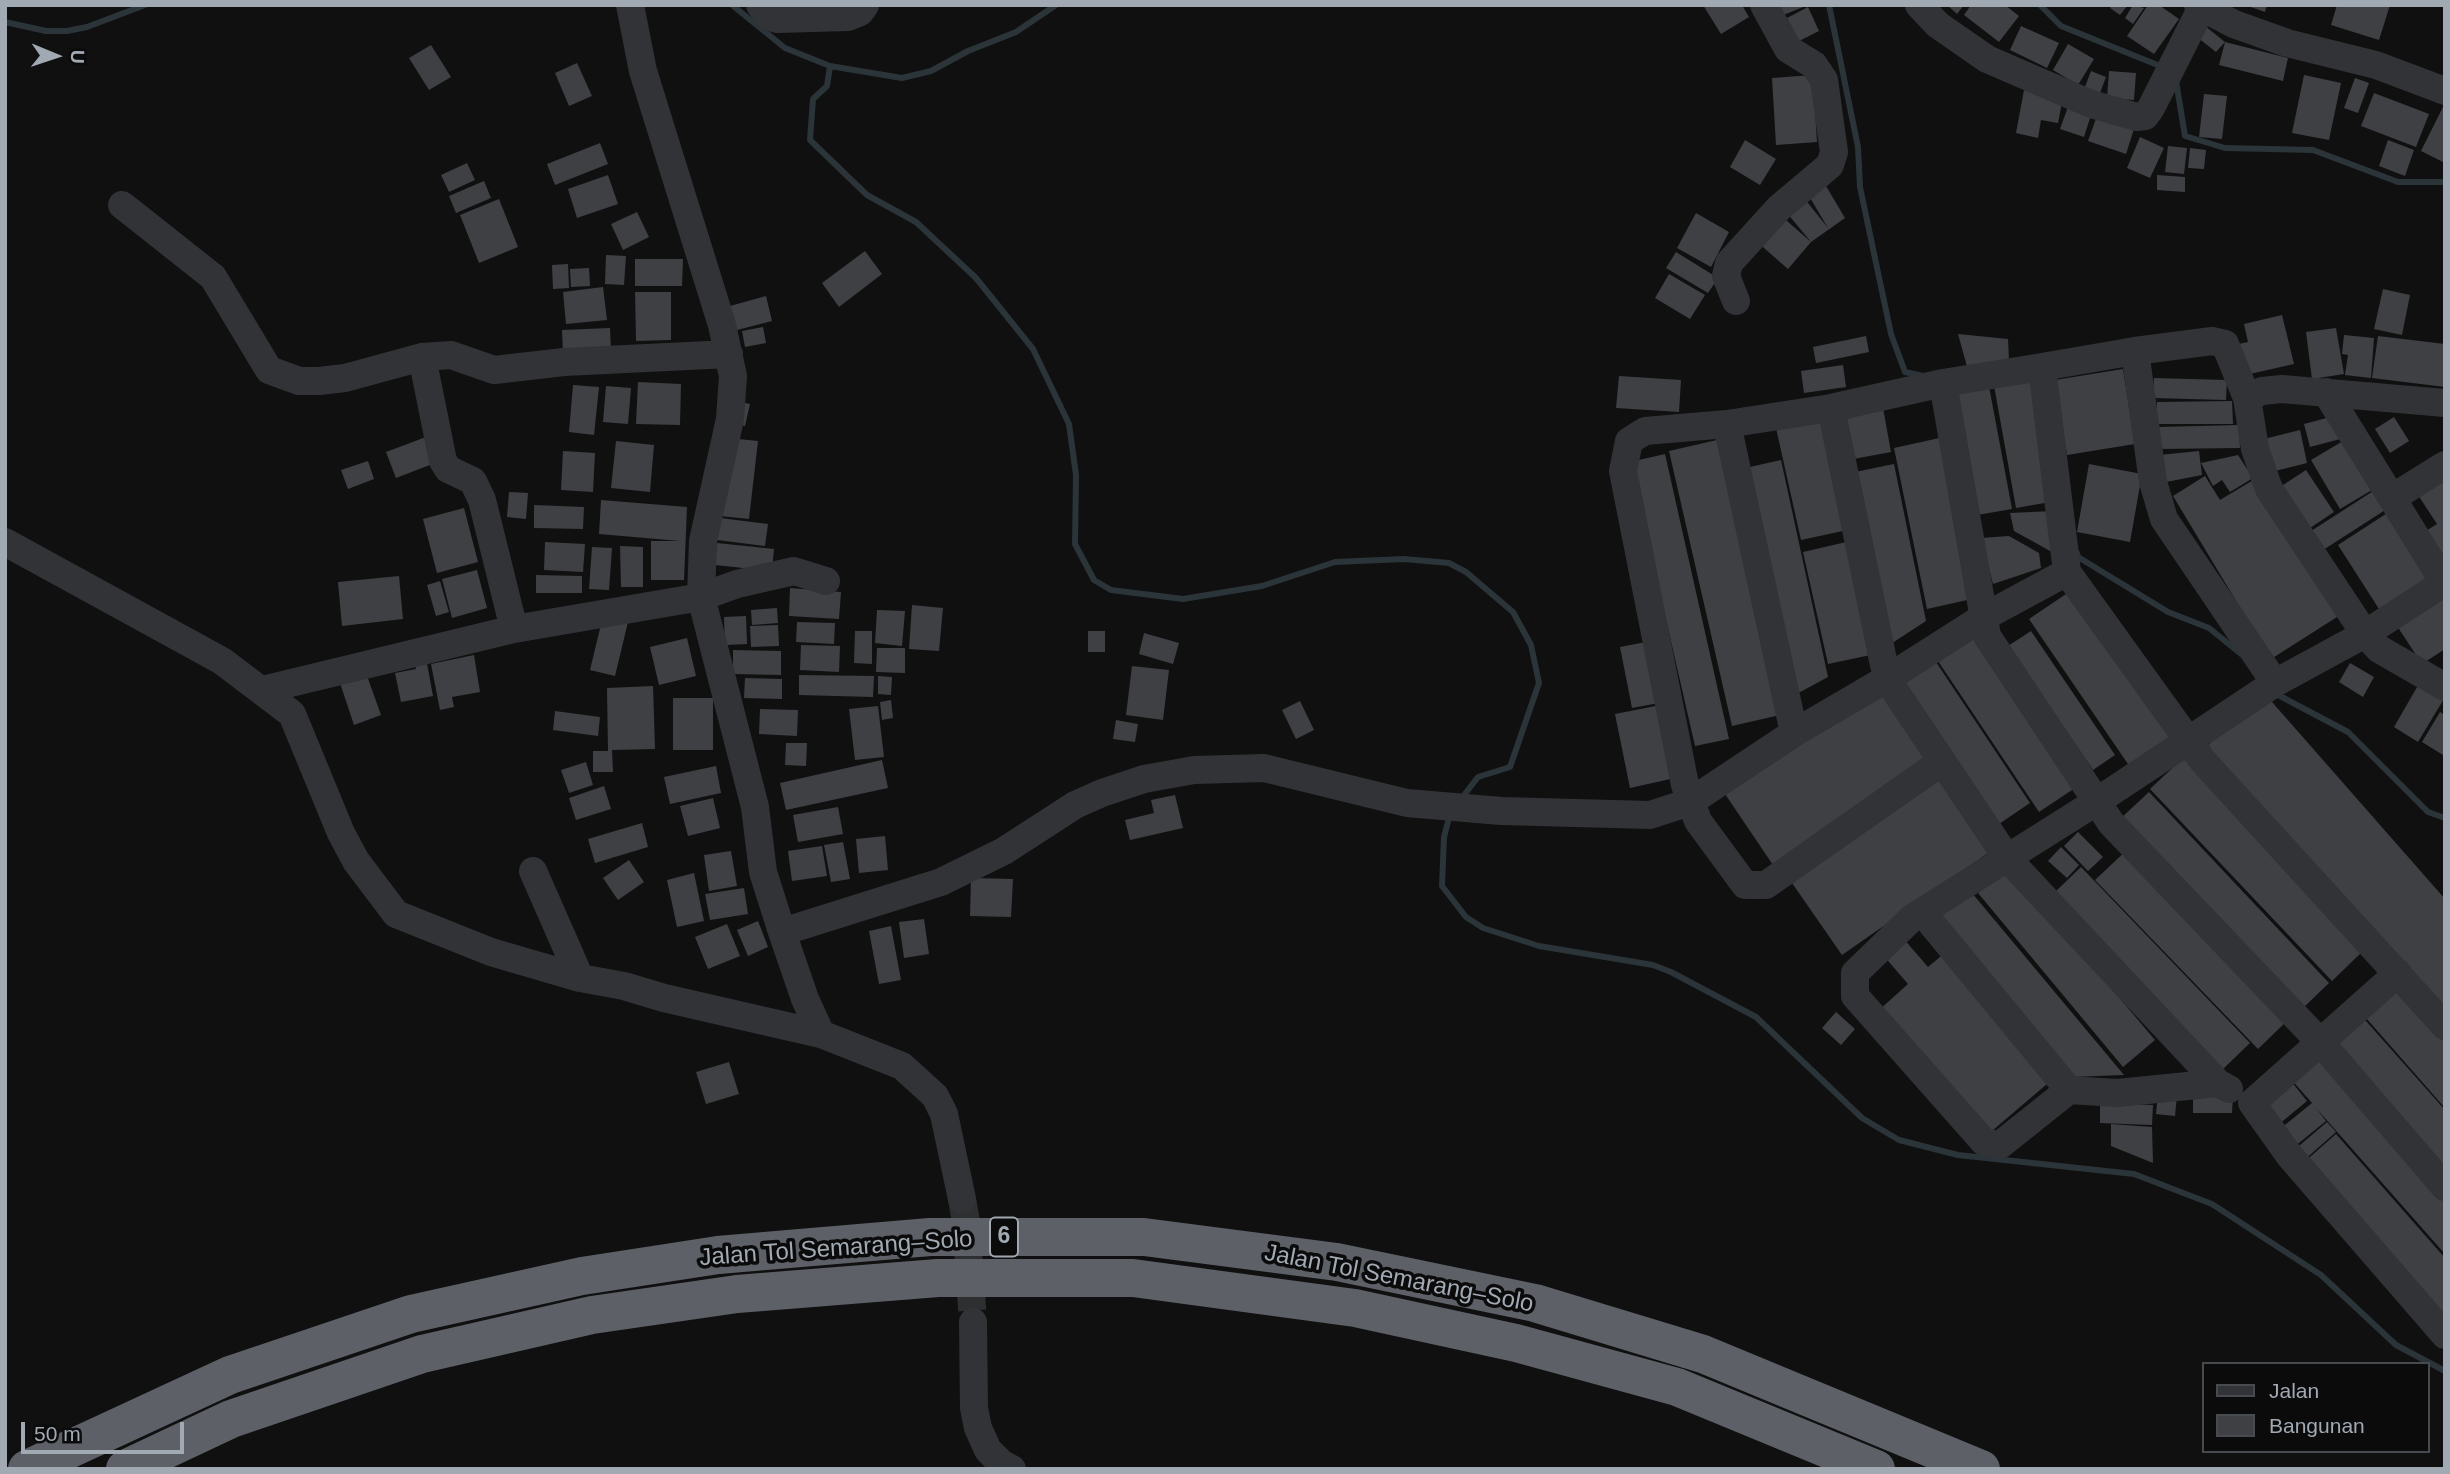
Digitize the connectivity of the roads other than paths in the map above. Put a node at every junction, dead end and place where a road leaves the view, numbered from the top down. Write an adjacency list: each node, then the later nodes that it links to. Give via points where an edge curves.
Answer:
1 (630, 5): 11 (street, via 643,71)
2 (760, 5): 3 (street, via 777,19 848,16)
3 (865, 5)
4 (1764, 5): 9 (street, via 1788,49 1814,65 1824,80 1834,152 1830,165 1779,208 1729,263 1726,276)
5 (1919, 5): 6 (street, via 1938,25 1987,59 2081,100 2125,115 2145,116)
6 (2200, 6): 7 (street, via 2287,43 2376,65)
7 (2445, 90)
8 (122, 205): 12 (street, via 214,277 269,370 299,381 319,382)
9 (1736, 301)
10 (2135, 351): 13 (street); 16 (street, via 2212,341 2225,344); 31 (street, via 2153,482 2164,519)
11 (729, 354): 12 (street, via 494,370 451,355); 26 (street, via 733,395 704,541)
12 (422, 357): 28 (street, via 443,461 448,469 474,481)
13 (2042, 367): 14 (street); 23 (street)
14 (1943, 383): 18 (street); 27 (street)
15 (2326, 392): 16 (street, via 2281,389); 17 (street); 21 (street)
16 (2246, 398): 29 (street, via 2255,449 2269,489)
17 (2445, 403)
18 (1831, 408): 19 (street); 30 (street)
19 (1727, 424): 34 (street); 37 (street, via 1645,431 1629,441 1623,471)
20 (2445, 466): 21 (street)
21 (2392, 498): 25 (street)
22 (5, 542): 33 (street, via 222,661)
23 (2067, 572): 27 (street); 35 (street)
24 (826, 581): 26 (street, via 794,571)
25 (2444, 582): 29 (street)
26 (701, 597): 28 (street); 42 (street, via 755,807 763,872)
27 (1982, 618): 30 (street); 38 (street, via 1987,636)
28 (514, 629): 33 (street)
29 (2365, 635): 31 (street); 32 (street, via 2379,649)
30 (1888, 678): 34 (street); 36 (street)
31 (2274, 683): 35 (street)
32 (2445, 687)
33 (262, 690): 44 (street, via 292,715 341,833 396,914 491,953)
34 (1794, 733): 37 (street)
35 (2188, 742): 38 (street); 43 (street)
36 (1941, 762): 37 (street, via 1766,885 1745,885 1698,821); 39 (street)
37 (1690, 802): 42 (street, via 1631,817 1455,807 1367,795 1264,768 1166,774 1075,805 1004,850 941,882)
38 (2096, 802): 39 (street); 47 (street)
39 (2007, 858): 41 (street); 48 (street)
40 (533, 870): 44 (street)
41 (1922, 912): 49 (street); 49 (street, via 1862,964 1855,973 1855,996 1989,1145 2000,1145)
42 (782, 932): 46 (street)
43 (2398, 973): 45 (street); 47 (street)
44 (580, 978): 46 (street)
45 (2445, 1026)
46 (821, 1034): 52 (street, via 902,1066 935,1096 944,1115)
47 (2321, 1043): 50 (street); 51 (street)
48 (2218, 1083): 49 (street, via 2117,1093); 50 (street)
49 (2069, 1090)
50 (2252, 1103): 54 (street, via 2289,1155)
51 (2445, 1187)
52 (962, 1199)
53 (973, 1322): 57 (street, via 978,1428 988,1450)
54 (2445, 1335)
55 (27, 1469): 59 (highway, Jalan Tol Semarang–Solo / 6, via 230,1375 411,1314 569,1279 718,1255 930,1237 1144,1237 1336,1262 1535,1303 1703,1354)
56 (125, 1469): 58 (highway, Jalan Tol Semarang–Solo / 6, via 232,1419 422,1354 592,1315 737,1294 938,1278 1133,1278 1355,1308 1516,1343 1677,1387)
57 (1012, 1469)
58 (1876, 1469)
59 (1981, 1469)

